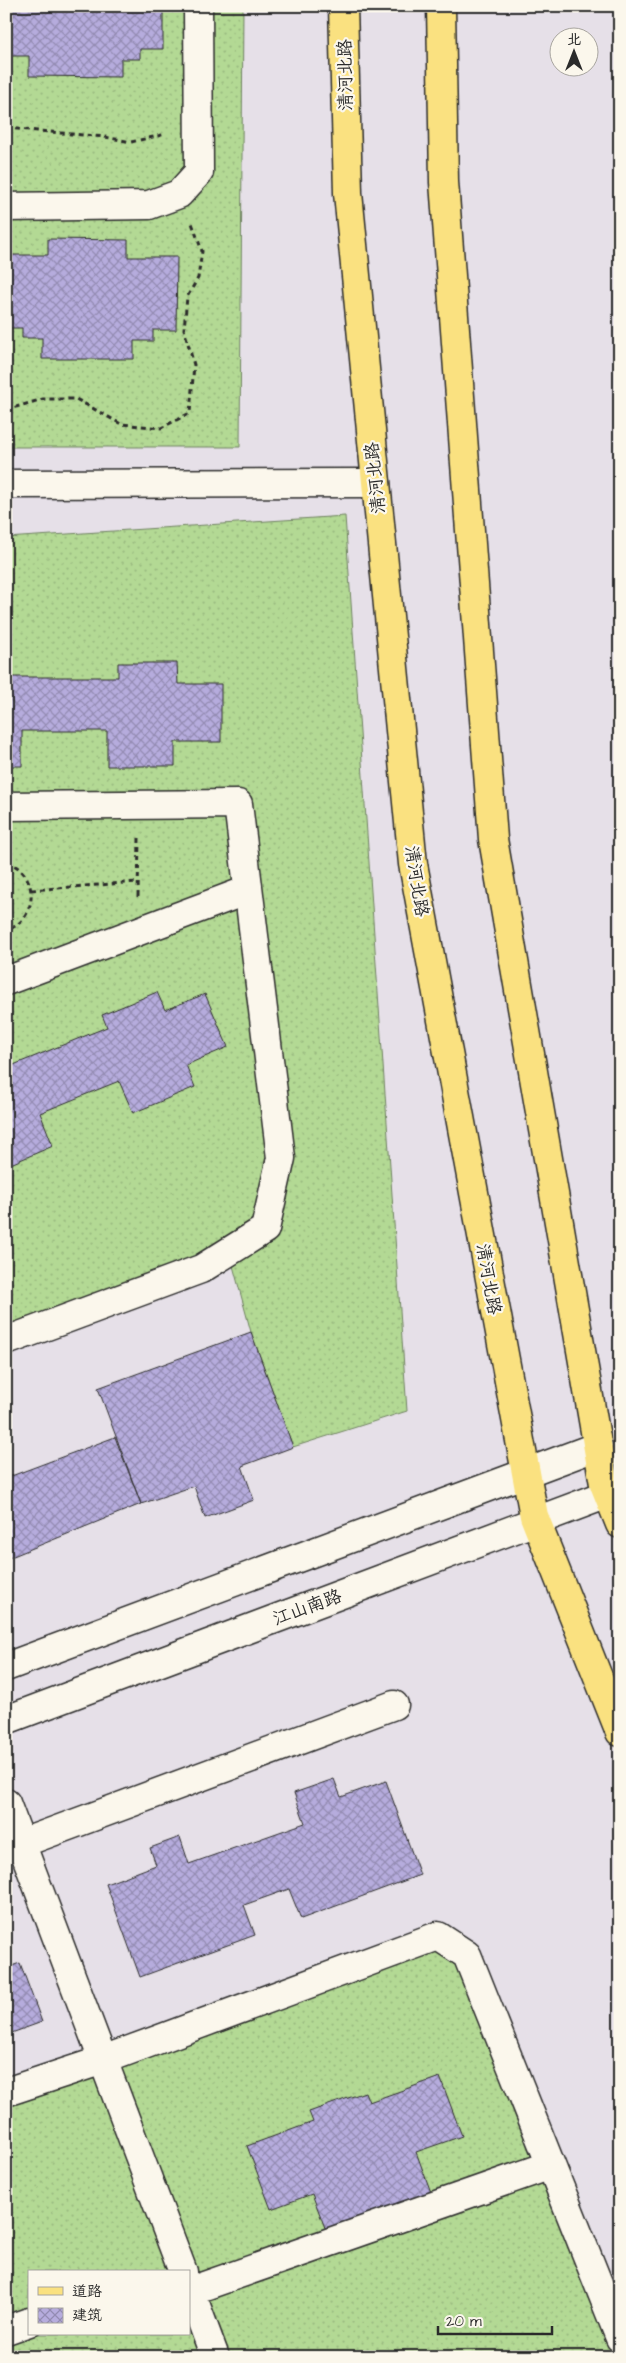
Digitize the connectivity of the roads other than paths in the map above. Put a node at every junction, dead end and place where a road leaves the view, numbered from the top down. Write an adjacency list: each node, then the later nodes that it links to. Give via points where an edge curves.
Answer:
1 (198, 6): 4 (street, via 199,172 179,194 149,205)
2 (343, 6): 5 (main road, 清河北路, via 348,193)
3 (441, 6): 11 (main road, via 444,182 493,839)
4 (6, 207)
5 (376, 483): 6 (street); 12 (main road, 清河北路, via 412,864)
6 (6, 484)
7 (6, 806): 8 (street, via 238,804)
8 (248, 890): 9 (street); 10 (street, via 281,1158 265,1228 201,1269)
9 (6, 982)
10 (6, 1341)
11 (598, 1446): 12 (street); 13 (main road)
12 (525, 1472): 14 (main road, 清河北路); 16 (street)
13 (608, 1494): 14 (street, 江山南路); 15 (main road)
14 (536, 1522): 18 (street, 江山南路); 19 (main road, 清河北路)
15 (620, 1524)
16 (6, 1667)
17 (394, 1705): 21 (street)
18 (6, 1720)
19 (620, 1732)
20 (6, 1803): 21 (street)
21 (14, 1847): 22 (street)
22 (103, 2060): 23 (street); 24 (street, via 438,1936 467,1955); 25 (street)
23 (6, 2092)
24 (551, 2164): 26 (street); 30 (street)
25 (182, 2270)
26 (190, 2277)
27 (190, 2292): 31 (street)
28 (28, 2322): 29 (street)
29 (6, 2330)
30 (620, 2338)
31 (215, 2357)

